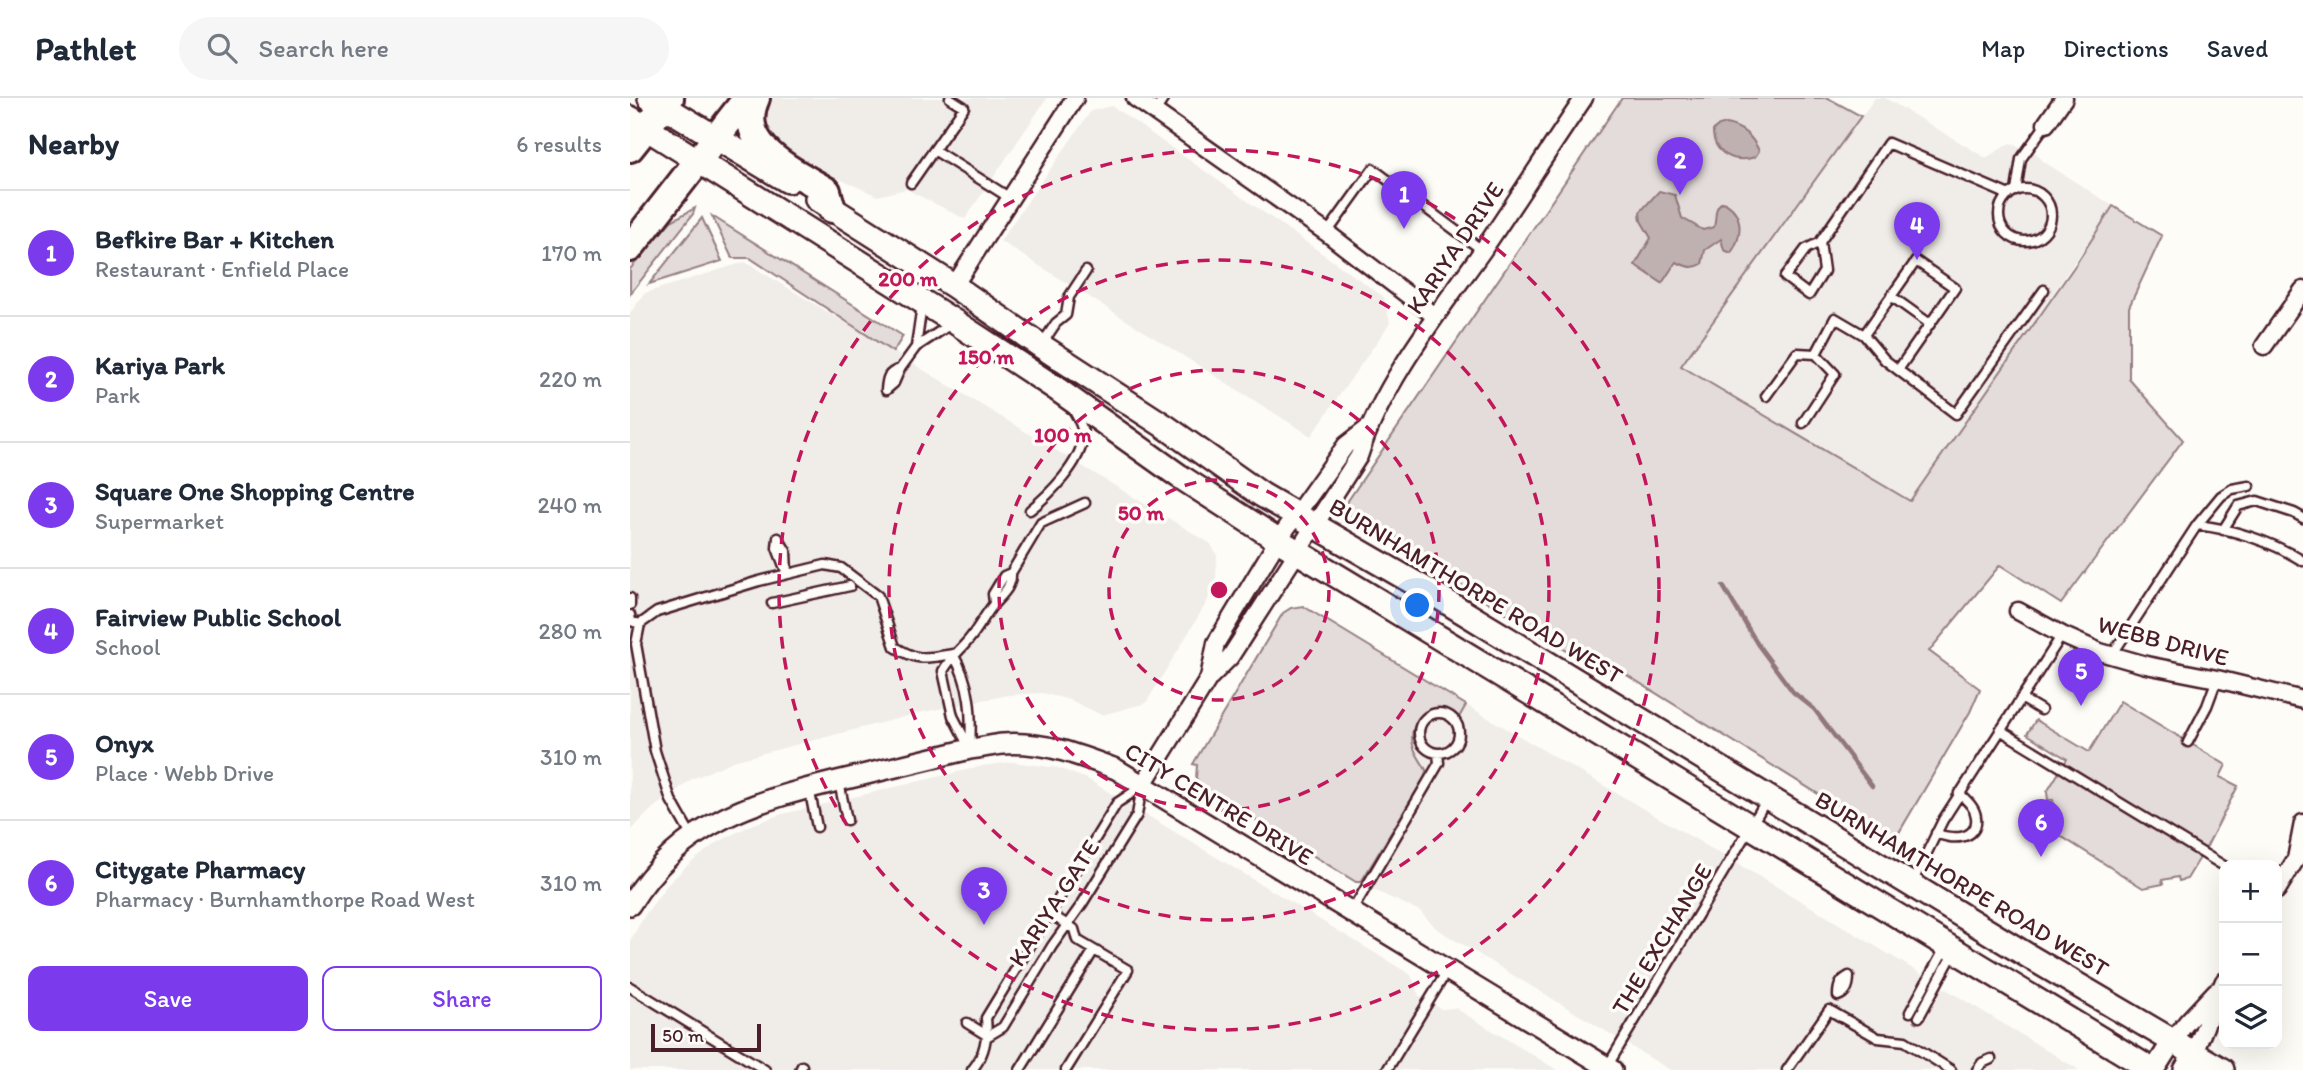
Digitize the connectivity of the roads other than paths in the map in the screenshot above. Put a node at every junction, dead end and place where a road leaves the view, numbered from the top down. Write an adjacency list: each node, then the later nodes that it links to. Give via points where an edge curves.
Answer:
1 (747, 98): 13 (main road)
2 (756, 98): 19 (main road, via 751,116 756,138 773,158 827,191)
3 (950, 98): 14 (lane, via 964,107)
4 (1075, 98): 18 (street)
5 (1135, 98): 10 (street)
6 (1164, 98): 10 (lane)
7 (1584, 98): 23 (street, KARIYA DRIVE)
8 (2064, 98): 11 (street)
9 (661, 101): 12 (main road); 13 (main road, BURNHAMTHORPE ROAD WEST)
10 (1155, 112): 20 (street)
11 (2046, 124): 17 (lane, via 2021,159)
12 (635, 131): 15 (main road)
13 (716, 137): 15 (main road); 19 (main road, BURNHAMTHORPE ROAD WEST)
14 (934, 150): 16 (lane); 18 (lane)
15 (698, 160): 22 (main road); 29 (main road)
16 (911, 183)
17 (2012, 193): 17 (lane, via 2000,208 2006,233 2021,241 2038,238 2049,225 2049,205 2035,191); 21 (lane, via 1888,143)
18 (1010, 198): 25 (street)
19 (832, 209): 25 (main road, BURNHAMTHORPE ROAD WEST)
20 (1327, 233): 23 (lane, via 1373,169); 30 (street)
21 (1820, 242): 21 (lane, via 1805,249 1785,277 1809,295 1824,271)
22 (630, 248)
23 (1482, 250): 30 (street, KARIYA DRIVE)
24 (1086, 271): 34 (lane, via 1069,297 1066,315)
25 (954, 286): 34 (main road, BURNHAMTHORPE ROAD WEST)
26 (2044, 290): 39 (lane, via 1956,414)
27 (2303, 290): 35 (street)
28 (1891, 296): 32 (lane); 32 (lane, via 1916,261 1955,288); 33 (lane)
29 (923, 302): 31 (main road); 36 (lane)
30 (1435, 316): 47 (street, KARIYA DRIVE, via 1368,428 1359,456)
31 (955, 322): 36 (lane); 40 (main road)
32 (1930, 324): 39 (lane)
33 (1864, 335): 37 (lane, via 1835,318); 39 (lane)
34 (1041, 346): 47 (main road, BURNHAMTHORPE ROAD WEST)
35 (2264, 346)
36 (916, 347): 38 (lane)
37 (1816, 354): 41 (lane, via 1797,353); 42 (lane, via 1835,374)
38 (900, 369)
39 (1898, 370)
40 (1054, 387): 45 (lane, via 1076,413 1083,436 1074,462 1048,496); 50 (main road)
41 (1766, 396)
42 (1803, 424)
43 (2249, 486): 48 (lane, via 2221,496)
44 (1085, 503): 60 (lane, via 1041,523 1002,597)
45 (1030, 510)
46 (2303, 518): 49 (lane, via 2257,501 2238,506)
47 (1305, 519): 50 (street, KARIYA DRIVE); 50 (street, KARIYA DRIVE); 75 (main road, BURNHAMTHORPE ROAD WEST)
48 (2197, 525): 49 (lane); 61 (lane)
49 (2223, 530): 51 (lane, via 2283,548)
50 (1288, 546): 62 (street, KARIYA GATE, via 1230,657); 62 (street, KARIYA GATE, via 1216,643); 79 (main road)
51 (2303, 561)
52 (855, 576): 54 (lane, via 849,587); 58 (lane, via 825,565 657,612); 60 (lane, via 878,596 895,647 911,657)
53 (630, 598): 55 (lane)
54 (772, 603)
55 (630, 605)
56 (2018, 611): 59 (street, WEBB DRIVE)
57 (630, 615): 58 (lane, via 631,621)
58 (640, 624): 81 (lane, via 635,644 655,751 671,800)
59 (2062, 635): 61 (street, WEBB DRIVE); 64 (lane)
60 (953, 654): 69 (lane, via 972,712); 69 (lane, via 943,671 953,716)
61 (2112, 655): 63 (street, WEBB DRIVE)
62 (1209, 678): 72 (street, KARIYA GATE)
63 (2217, 679): 65 (street, WEBB DRIVE); 68 (lane)
64 (2021, 698): 66 (lane); 67 (lane)
65 (2303, 700)
66 (2041, 710)
67 (2000, 730): 74 (lane); 83 (lane)
68 (2188, 742)
69 (970, 749): 71 (street, CITY CENTRE DRIVE); 72 (street, CITY CENTRE DRIVE, via 1037,745 1073,752)
70 (1438, 753): 70 (lane, via 1453,748 1459,734 1454,720 1440,713 1426,719 1419,733 1425,747); 87 (lane, via 1439,763)
71 (839, 780): 73 (street, CITY CENTRE DRIVE); 76 (lane)
72 (1142, 786): 87 (street, CITY CENTRE DRIVE); 88 (lane, KARIYA GATE, via 1118,803); 89 (lane, KARIYA GATE, via 1137,815)
73 (809, 788): 78 (lane); 81 (street, CITY CENTRE DRIVE, via 757,802)
74 (1959, 793): 80 (lane); 80 (lane, via 1970,803 1975,824 1958,839)
75 (1768, 797): 79 (lane, THE EXCHANGE); 85 (main road, BURNHAMTHORPE ROAD WEST)
76 (847, 820)
77 (2303, 823): 82 (street)
78 (817, 827)
79 (1751, 828): 90 (main road); 101 (lane, THE EXCHANGE)
80 (1936, 833): 85 (lane)
81 (692, 837): 86 (street, CITY CENTRE DRIVE)
82 (2299, 861): 84 (street)
83 (2219, 863)
84 (2282, 883)
85 (1912, 884): 99 (main road, BURNHAMTHORPE ROAD WEST)
86 (633, 894)
87 (1352, 911): 92 (street, CITY CENTRE DRIVE)
88 (1050, 914): 89 (lane); 98 (lane, KARIYA GATE, via 986,1018)
89 (1067, 925): 91 (lane, via 1074,929 1077,940); 98 (lane, KARIYA GATE, via 1003,1027)
90 (1950, 948): 96 (lane); 111 (main road)
91 (1094, 950): 104 (lane); 105 (lane, via 1128,970)
92 (1449, 969): 101 (street, CITY CENTRE DRIVE); 106 (lane)
93 (2220, 986): 99 (street)
94 (2222, 986): 100 (street)
95 (630, 987): 102 (lane)
96 (1914, 1015)
97 (967, 1023): 98 (lane)
98 (988, 1036): 103 (lane, KARIYA GATE)
99 (2173, 1040): 100 (main road, BURNHAMTHORPE ROAD WEST); 111 (street)
100 (2189, 1061): 112 (main road, BURNHAMTHORPE ROAD WEST)
101 (1608, 1069)
102 (765, 1070)
103 (972, 1070)
104 (1020, 1070)
105 (1066, 1070)
106 (1387, 1070)
107 (1787, 1070): 108 (lane, via 1829,1010 1878,1038 1905,1041)
108 (1951, 1070)
109 (1977, 1070): 110 (lane, via 1991,1059)
110 (1989, 1070)
111 (2153, 1070)
112 (2222, 1070)

